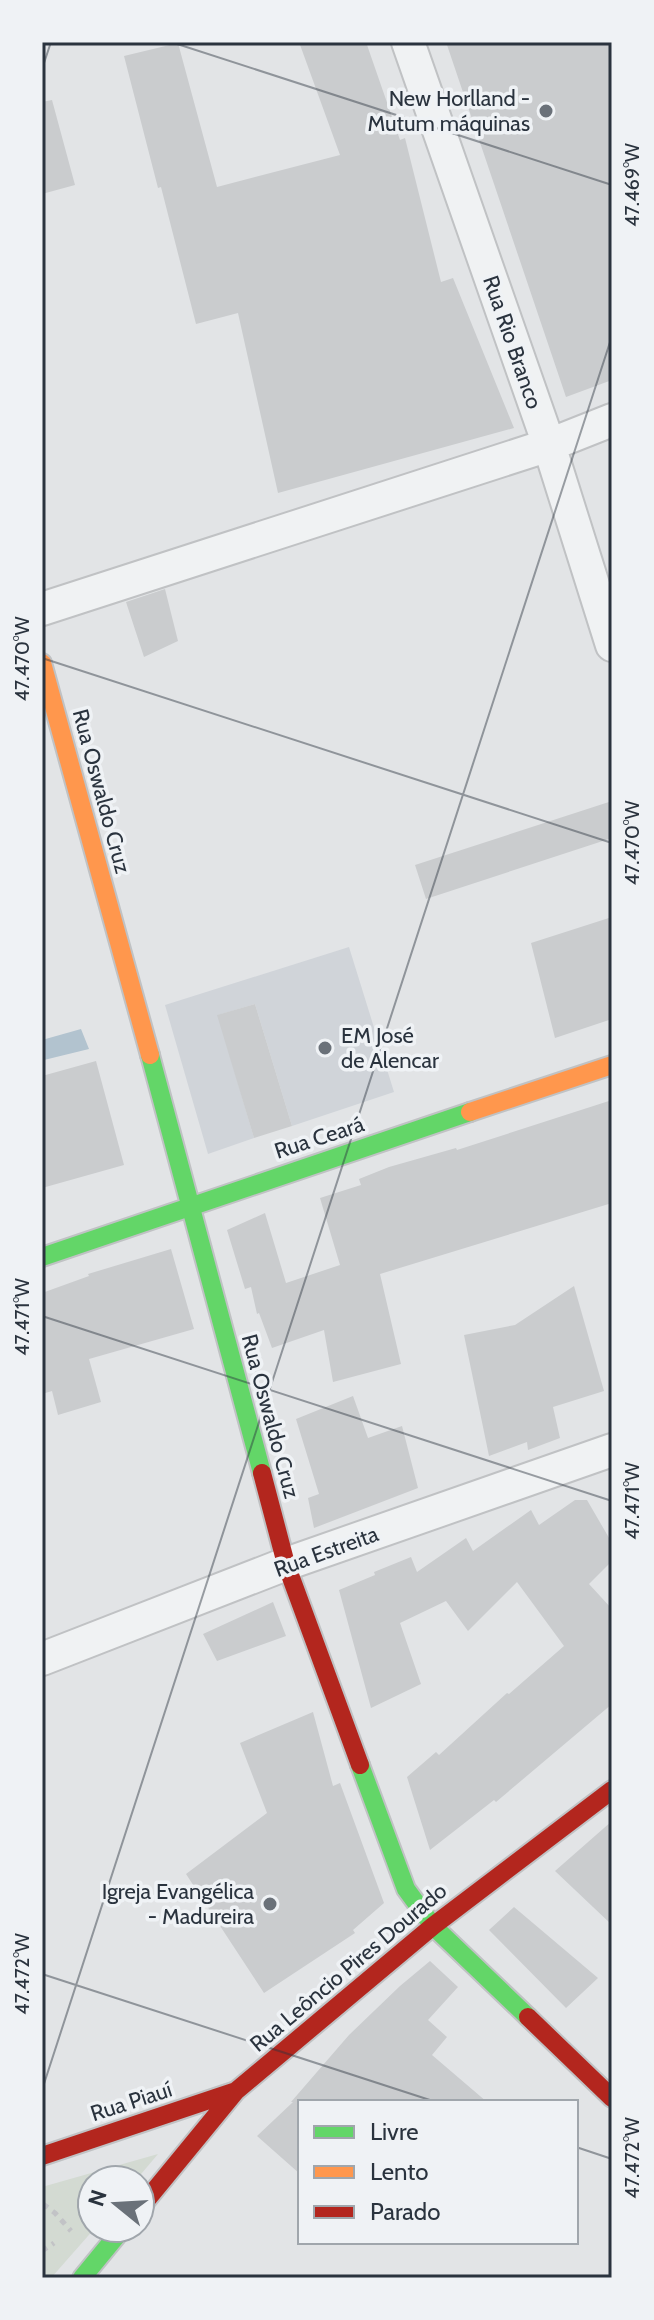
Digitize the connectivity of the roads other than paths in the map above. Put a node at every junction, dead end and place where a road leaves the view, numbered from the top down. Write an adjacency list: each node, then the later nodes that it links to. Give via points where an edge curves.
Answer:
1 (408, 42): 3 (street, Rua Rio Branco)
2 (612, 420): 3 (street)
3 (549, 445): 4 (street); 5 (street, Rua Rio Branco)
4 (42, 609)
5 (612, 645)
6 (42, 663): 8 (street, Rua Oswaldo Cruz)
7 (612, 1065): 8 (street, Rua Ceará)
8 (191, 1205): 9 (street, Rua Ceará); 11 (street, Rua Oswaldo Cruz)
9 (42, 1257)
10 (612, 1450): 11 (street, Rua Estreita)
11 (286, 1564): 12 (street, Rua Estreita); 14 (street, Rua Oswaldo Cruz, via 406,1889)
12 (42, 1659)
13 (612, 1790): 14 (street, Rua Leôncio Pires Dourado)
14 (433, 1926): 15 (street, Rua Leôncio Pires Dourado); 16 (street, Rua Oswaldo Cruz)
15 (236, 2091): 17 (street, Rua Piauí); 18 (street, Rua Leôncio Pires Dourado)
16 (612, 2098)
17 (42, 2156)
18 (156, 2188)
19 (110, 2244): 20 (street)
20 (82, 2278)

